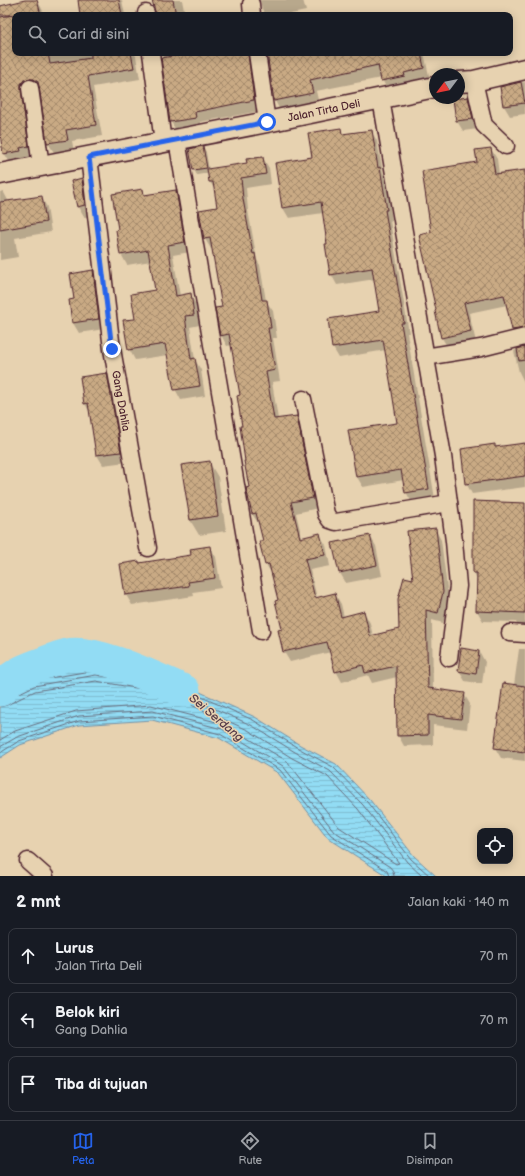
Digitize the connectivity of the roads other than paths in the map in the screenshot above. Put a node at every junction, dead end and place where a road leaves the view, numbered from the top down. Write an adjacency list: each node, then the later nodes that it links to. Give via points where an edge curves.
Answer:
1 (152, 56): 9 (street)
2 (258, 56): 8 (street)
3 (525, 69): 4 (street)
4 (467, 82): 10 (street, via 484,125)
5 (30, 88): 12 (street)
6 (429, 88): 7 (street, Jalan Tirta Deli)
7 (381, 98): 8 (street, Jalan Tirta Deli); 15 (street)
8 (267, 122): 9 (street, Jalan Tirta Deli)
9 (170, 141): 11 (street, Jalan Tirta Deli); 19 (street)
10 (506, 146)
11 (89, 157): 12 (street, Jalan Tirta Deli); 18 (street, Gang Dahlia, via 112,349)
12 (41, 166): 13 (street, Jalan Tirta Deli)
13 (0, 174)
14 (525, 337): 15 (street, via 481,348)
15 (426, 357): 17 (street)
16 (303, 399): 17 (street, via 326,514 330,520 336,522)
17 (449, 503): 20 (street, via 458,586)
18 (148, 548)
19 (261, 631)
20 (449, 658)
21 (28, 861): 22 (street)
22 (45, 876)

